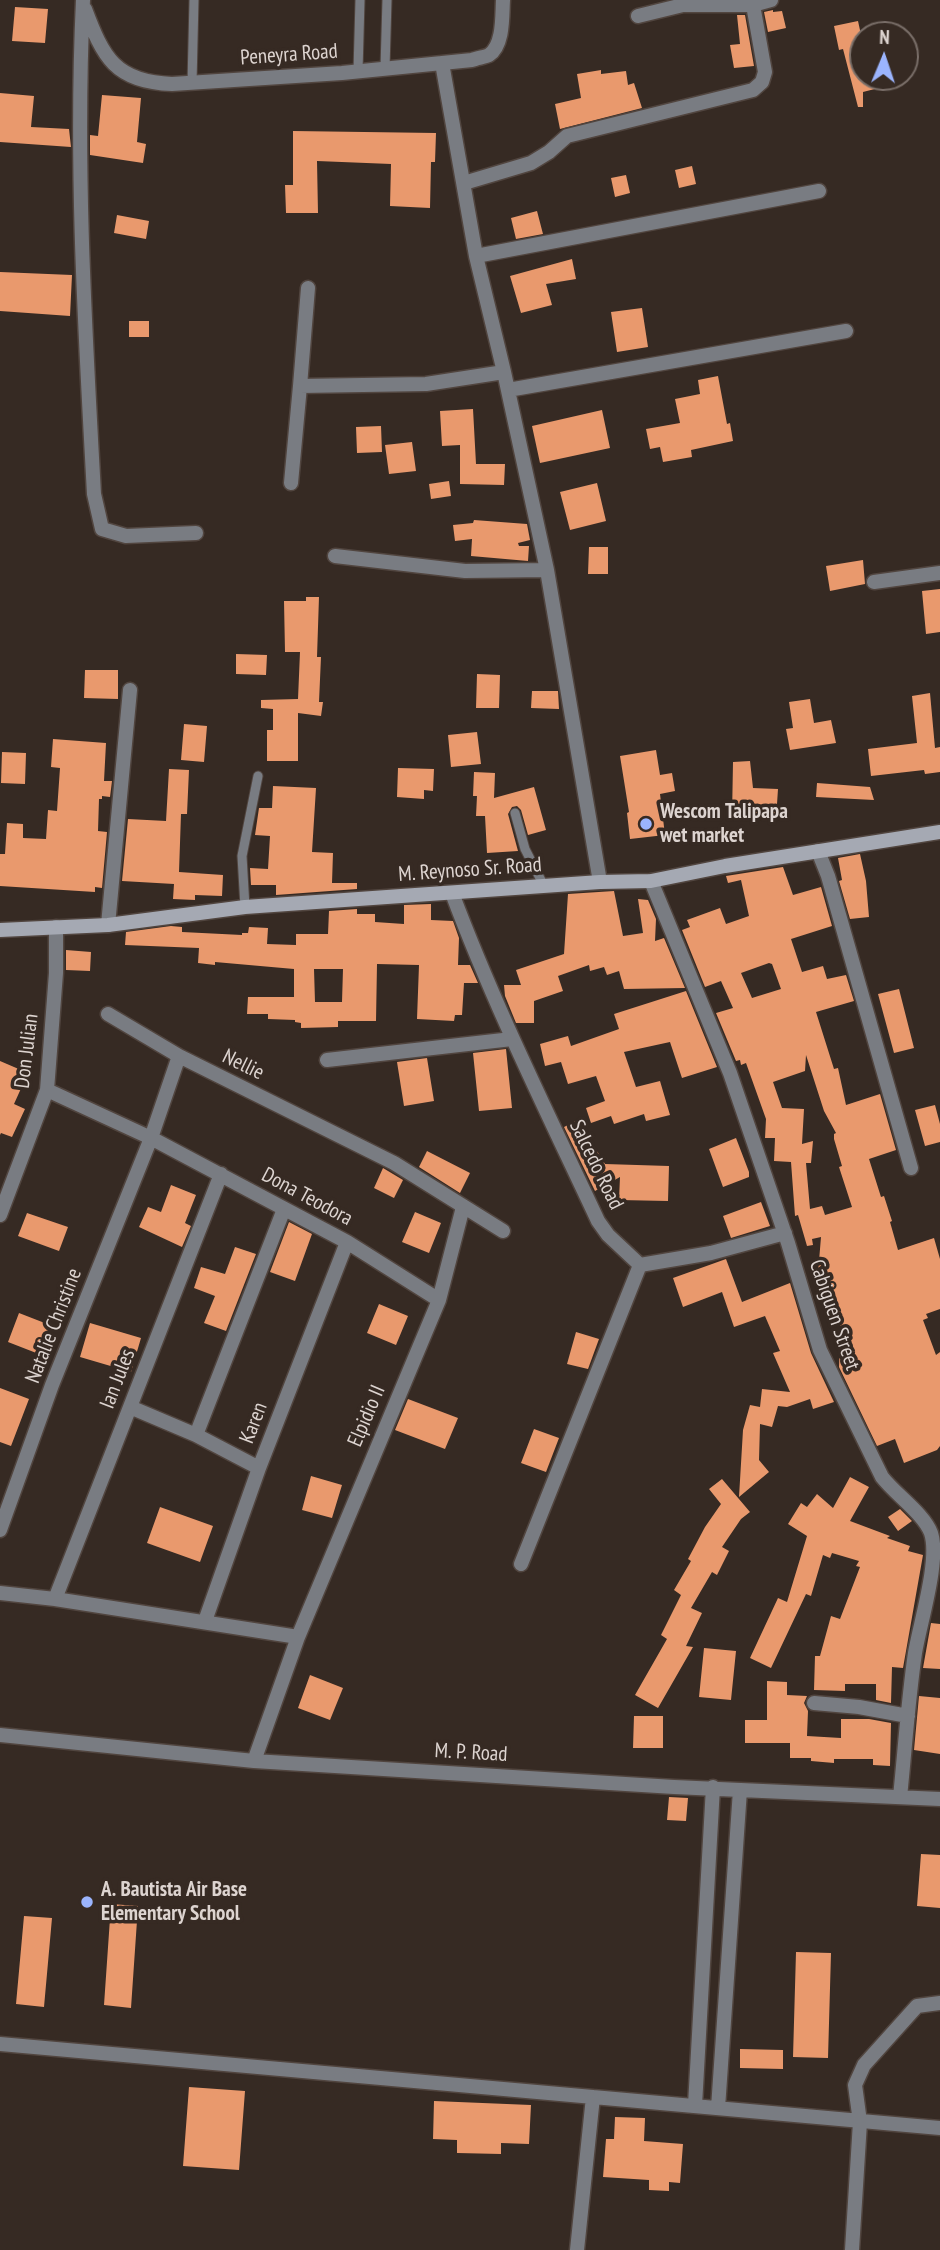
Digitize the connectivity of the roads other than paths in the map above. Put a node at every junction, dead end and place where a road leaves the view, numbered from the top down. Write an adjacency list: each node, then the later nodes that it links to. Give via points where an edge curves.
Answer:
1 (194, 0): 12 (lane)
2 (360, 0): 11 (lane)
3 (387, 0): 10 (lane)
4 (503, 0): 9 (street, Peneyra Road, via 496,48 472,60)
5 (771, 0): 7 (street)
6 (81, 1): 12 (street, Peneyra Road, via 110,62 126,74 148,83); 22 (street, via 82,271 94,494 102,529 126,536)
7 (753, 5): 8 (street, via 683,5); 13 (street, via 765,72 753,90 567,136 531,163)
8 (638, 16)
9 (442, 63): 10 (street, Peneyra Road); 13 (street)
10 (385, 68): 11 (street, Peneyra Road)
11 (358, 71): 12 (street, Peneyra Road)
12 (192, 83)
13 (464, 183): 15 (street)
14 (819, 191): 15 (street)
15 (476, 256): 18 (street)
16 (308, 288): 19 (street)
17 (846, 331): 20 (street)
18 (504, 372): 19 (street, via 426,384); 20 (street)
19 (300, 386): 21 (street)
20 (508, 390): 24 (street)
21 (291, 483)
22 (196, 533)
23 (335, 556): 24 (street, via 465,571)
24 (547, 570): 33 (street)
25 (940, 573): 26 (street)
26 (874, 582)
27 (130, 690): 37 (street)
28 (258, 776): 36 (lane, via 242,856)
29 (515, 813): 34 (lane, via 525,849)
30 (940, 832): 31 (street, M. Reynoso Sr. Road)
31 (818, 851): 32 (street, M. Reynoso Sr. Road); 46 (street)
32 (651, 881): 33 (street, M. Reynoso Sr. Road); 52 (street, Cabiguen Street, via 730,1073)
33 (600, 882): 34 (street, M. Reynoso Sr. Road)
34 (544, 886): 35 (street, M. Reynoso Sr. Road)
35 (452, 893): 36 (street, M. Reynoso Sr. Road); 41 (street, Salcedo Road)
36 (245, 907): 37 (street, M. Reynoso Sr. Road)
37 (108, 925): 38 (street, M. Reynoso Sr. Road)
38 (56, 927): 39 (street, M. Reynoso Sr. Road); 44 (street, Don Julian)
39 (0, 930)
40 (108, 1014): 42 (street, Nellie)
41 (512, 1039): 43 (street); 54 (street, Salcedo Road, via 598,1221)
42 (179, 1056): 45 (street); 48 (street, Nellie, via 394,1163)
43 (327, 1060)
44 (47, 1090): 45 (street); 50 (street, Don Julian)
45 (150, 1138): 47 (street, Dona Teodora); 59 (street, Natalie Christine)
46 (911, 1168)
47 (221, 1174): 49 (street, Dona Teodora); 56 (street, Ian Jules)
48 (463, 1207): 51 (street, Nellie); 55 (street, Elpidio II)
49 (284, 1209): 53 (street, Dona Teodora); 57 (street)
50 (0, 1215)
51 (503, 1231)
52 (785, 1233): 54 (street, via 711,1254); 66 (street, Cabiguen Street, via 820,1350 866,1448 882,1477 932,1535 935,1563 915,1654)
53 (347, 1242): 55 (street, Dona Teodora); 58 (street, Karen)
54 (640, 1265): 60 (street)
55 (439, 1300): 64 (street, Elpidio II)
56 (130, 1407): 57 (street); 62 (street, Ian Jules)
57 (196, 1435): 58 (street)
58 (259, 1468): 63 (street, Karen)
59 (0, 1530)
60 (521, 1564)
61 (0, 1593): 62 (street)
62 (55, 1599): 63 (street)
63 (205, 1621): 64 (street)
64 (298, 1637): 68 (street, Elpidio II)
65 (814, 1703): 66 (street)
66 (908, 1716): 71 (street, Cabiguen Street)
67 (0, 1735): 68 (street, M. P. Road)
68 (254, 1761): 69 (street, M. P. Road)
69 (713, 1787): 70 (street, M. P. Road); 76 (street)
70 (740, 1790): 71 (street, M. P. Road); 77 (street)
71 (900, 1797): 72 (street, M. P. Road)
72 (940, 1799)
73 (940, 2003): 78 (street, via 917,2006 864,2065 855,2085)
74 (0, 2044): 75 (street)
75 (593, 2096): 76 (street); 80 (street)
76 (695, 2105): 77 (street)
77 (718, 2108): 78 (street)
78 (860, 2122): 79 (street); 81 (street)
79 (940, 2128)
80 (577, 2250)
81 (852, 2250)

